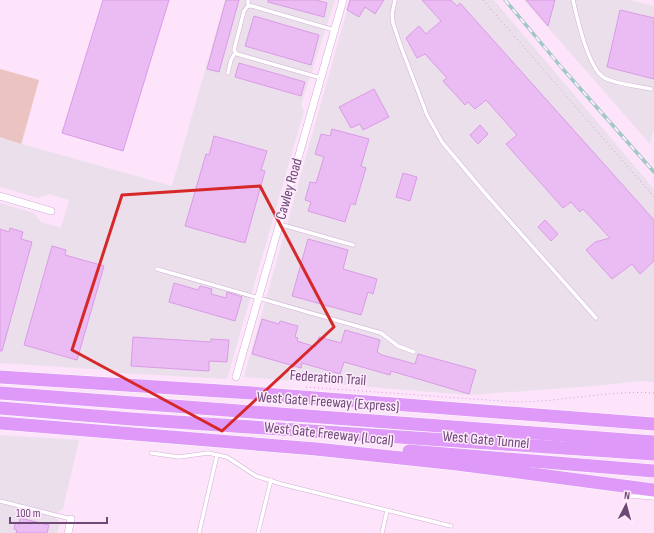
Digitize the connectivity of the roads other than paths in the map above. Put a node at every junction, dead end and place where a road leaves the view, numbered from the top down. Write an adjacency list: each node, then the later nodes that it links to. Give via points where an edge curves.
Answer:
1 (248, 0): 5 (lane)
2 (343, 0): 6 (street, Cawley Road)
3 (395, 0): 17 (lane, via 393,23 427,115 442,142)
4 (573, 0): 10 (lane, via 596,71 603,78)
5 (248, 6): 6 (lane); 7 (lane, via 244,11)
6 (334, 30): 9 (street, Cawley Road)
7 (235, 53): 8 (lane); 9 (lane)
8 (228, 73)
9 (321, 78): 13 (street, Cawley Road)
10 (651, 89)
11 (0, 196): 12 (street)
12 (50, 211)
13 (279, 224): 14 (lane); 16 (street, Cawley Road)
14 (353, 246)
15 (157, 269): 16 (lane)
16 (258, 298): 18 (lane, via 382,333 398,346); 20 (street, Cawley Road)
17 (596, 318)
18 (414, 352)
19 (0, 377): 24 (highway)
20 (236, 377)
21 (0, 393): 25 (highway, West Gate Freeway (Express))
22 (0, 408): 28 (highway, West Gate Freeway (Express))
23 (0, 423): 26 (highway, West Gate Freeway (Local))
24 (654, 424)
25 (654, 442)
26 (316, 449): 30 (highway, West Gate Tunnel, via 434,452); 32 (highway, West Gate Freeway (Local), via 457,464)
27 (151, 453): 29 (lane, via 179,457)
28 (654, 454)
29 (217, 455): 31 (lane, via 227,458 256,476); 40 (lane)
30 (654, 471)
31 (271, 480): 36 (lane); 41 (lane)
32 (654, 490)
33 (631, 496): 34 (lane)
34 (654, 498)
35 (0, 501): 37 (lane)
36 (387, 511): 38 (lane); 42 (lane)
37 (72, 519): 39 (street)
38 (450, 526)
39 (68, 533)
40 (199, 533)
41 (258, 533)
42 (382, 533)

